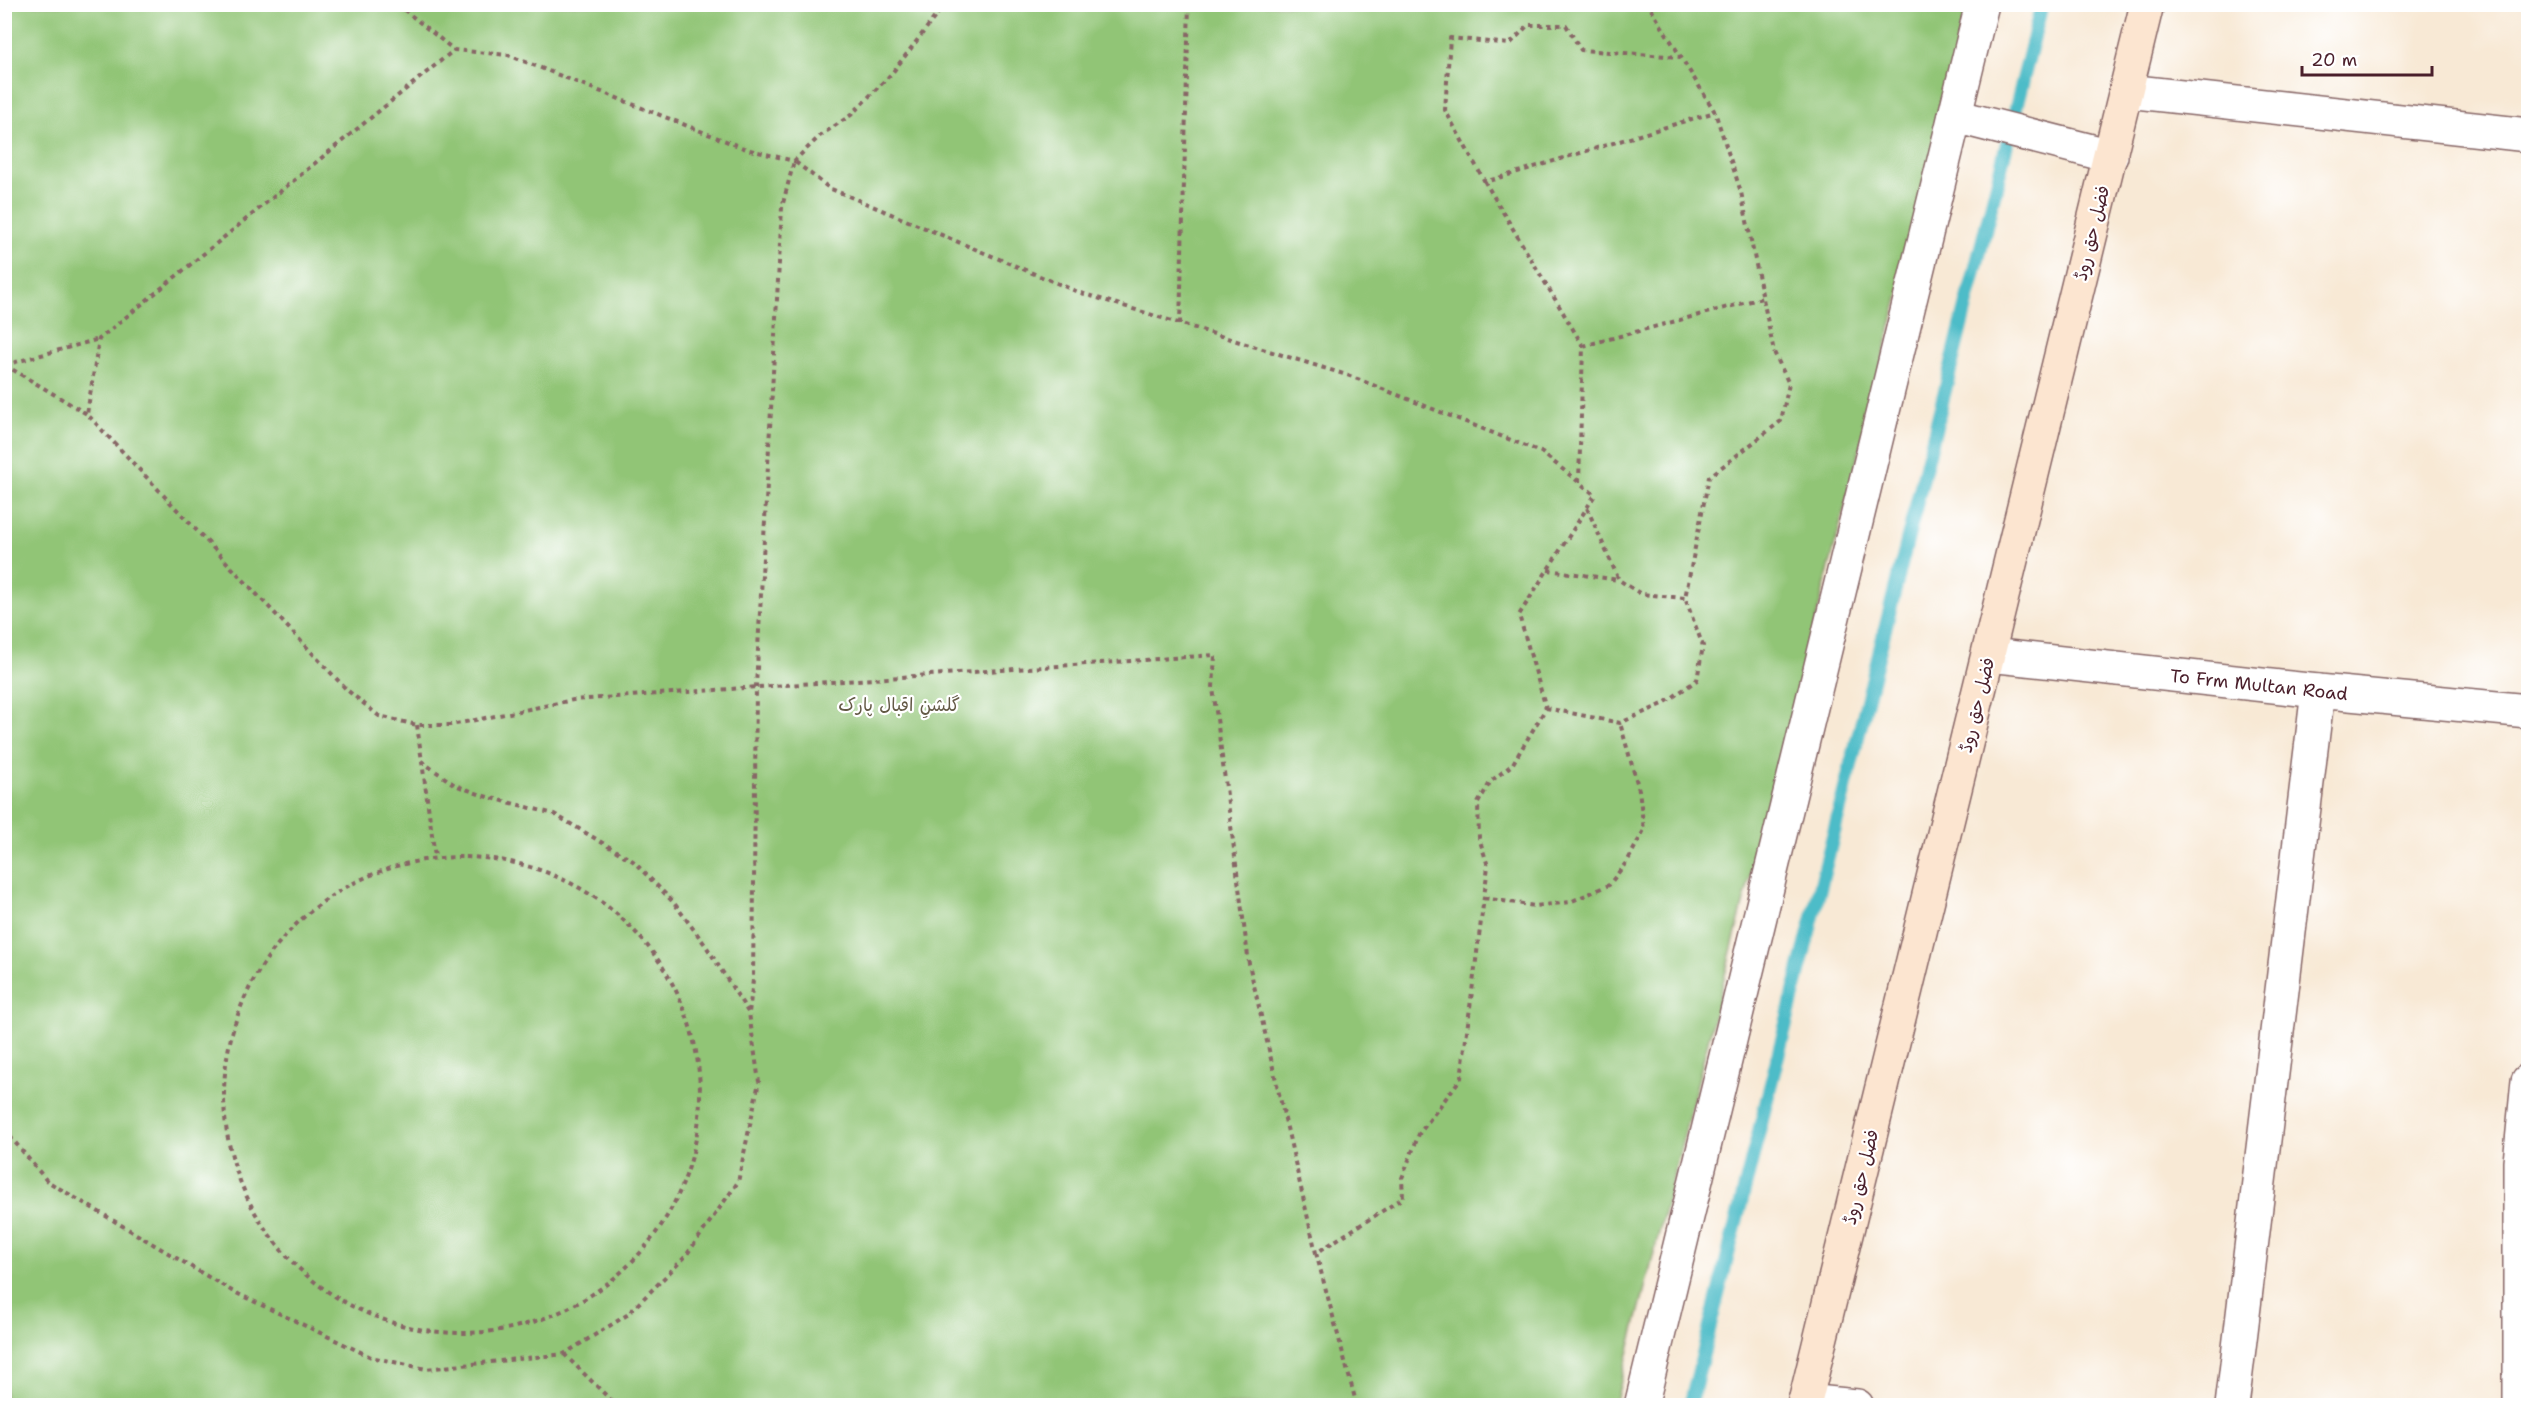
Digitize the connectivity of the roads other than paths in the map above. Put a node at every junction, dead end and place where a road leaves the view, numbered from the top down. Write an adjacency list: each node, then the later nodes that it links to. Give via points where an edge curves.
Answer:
1 (1982, 4): 4 (street)
2 (2147, 4): 3 (main road, فضل حق روڈ)
3 (2127, 91): 5 (street); 6 (main road, فضل حق روڈ)
4 (1955, 116): 6 (street); 13 (street)
5 (2529, 135)
6 (2111, 156): 7 (main road, فضل حق روڈ)
7 (1989, 655): 8 (street, To Frm Multan Road); 12 (main road, فضل حق روڈ)
8 (2318, 692): 9 (street, To Frm Multan Road); 15 (street)
9 (2529, 711)
10 (2529, 1081): 11 (street)
11 (2524, 1163): 16 (street)
12 (1805, 1403): 14 (street)
13 (1641, 1406)
14 (1857, 1406)
15 (2232, 1406)
16 (2520, 1406)

